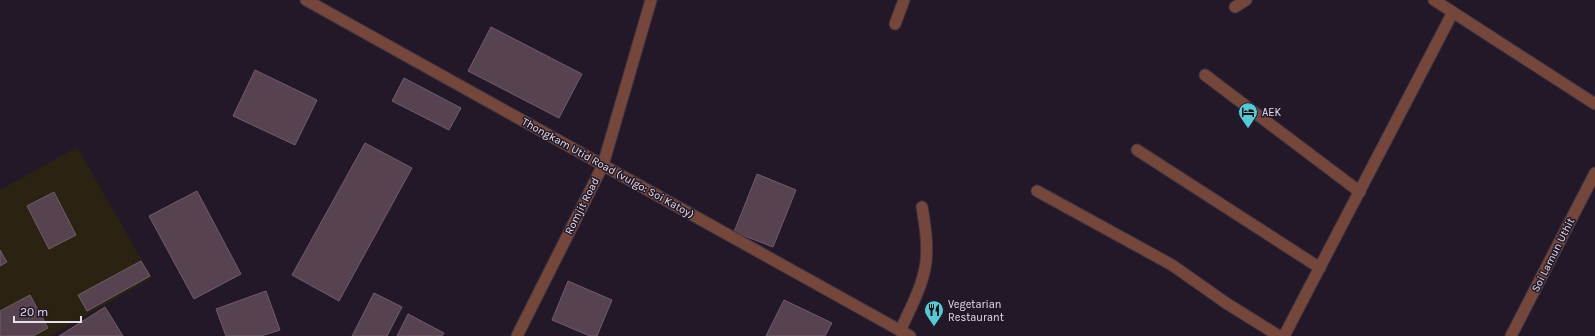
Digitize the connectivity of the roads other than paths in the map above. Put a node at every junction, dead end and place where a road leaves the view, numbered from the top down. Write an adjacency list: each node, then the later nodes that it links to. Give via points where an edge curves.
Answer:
1 (306, 0): 12 (street, Thongkam Utid Road (vulgo: Soi Katoy))
2 (651, 0): 12 (street, Romjit Road)
3 (904, 0): 8 (street)
4 (1246, 0): 6 (street)
5 (1434, 0): 7 (street)
6 (1235, 7)
7 (1453, 12): 10 (street); 15 (street)
8 (895, 24)
9 (1205, 75): 15 (street)
10 (1595, 104)
11 (1137, 150): 17 (street)
12 (603, 165): 18 (street, Thongkam Utid Road (vulgo: Soi Katoy)); 19 (street, Romjit Road)
13 (1595, 174): 22 (street, Soi Lamun Uthit)
14 (1037, 191): 20 (street, via 1172,265)
15 (1360, 192): 17 (street)
16 (922, 207): 18 (street, via 926,230 926,262)
17 (1320, 268): 21 (street)
18 (905, 333)
19 (517, 336)
20 (1279, 336)
21 (1284, 336)
22 (1511, 336)

